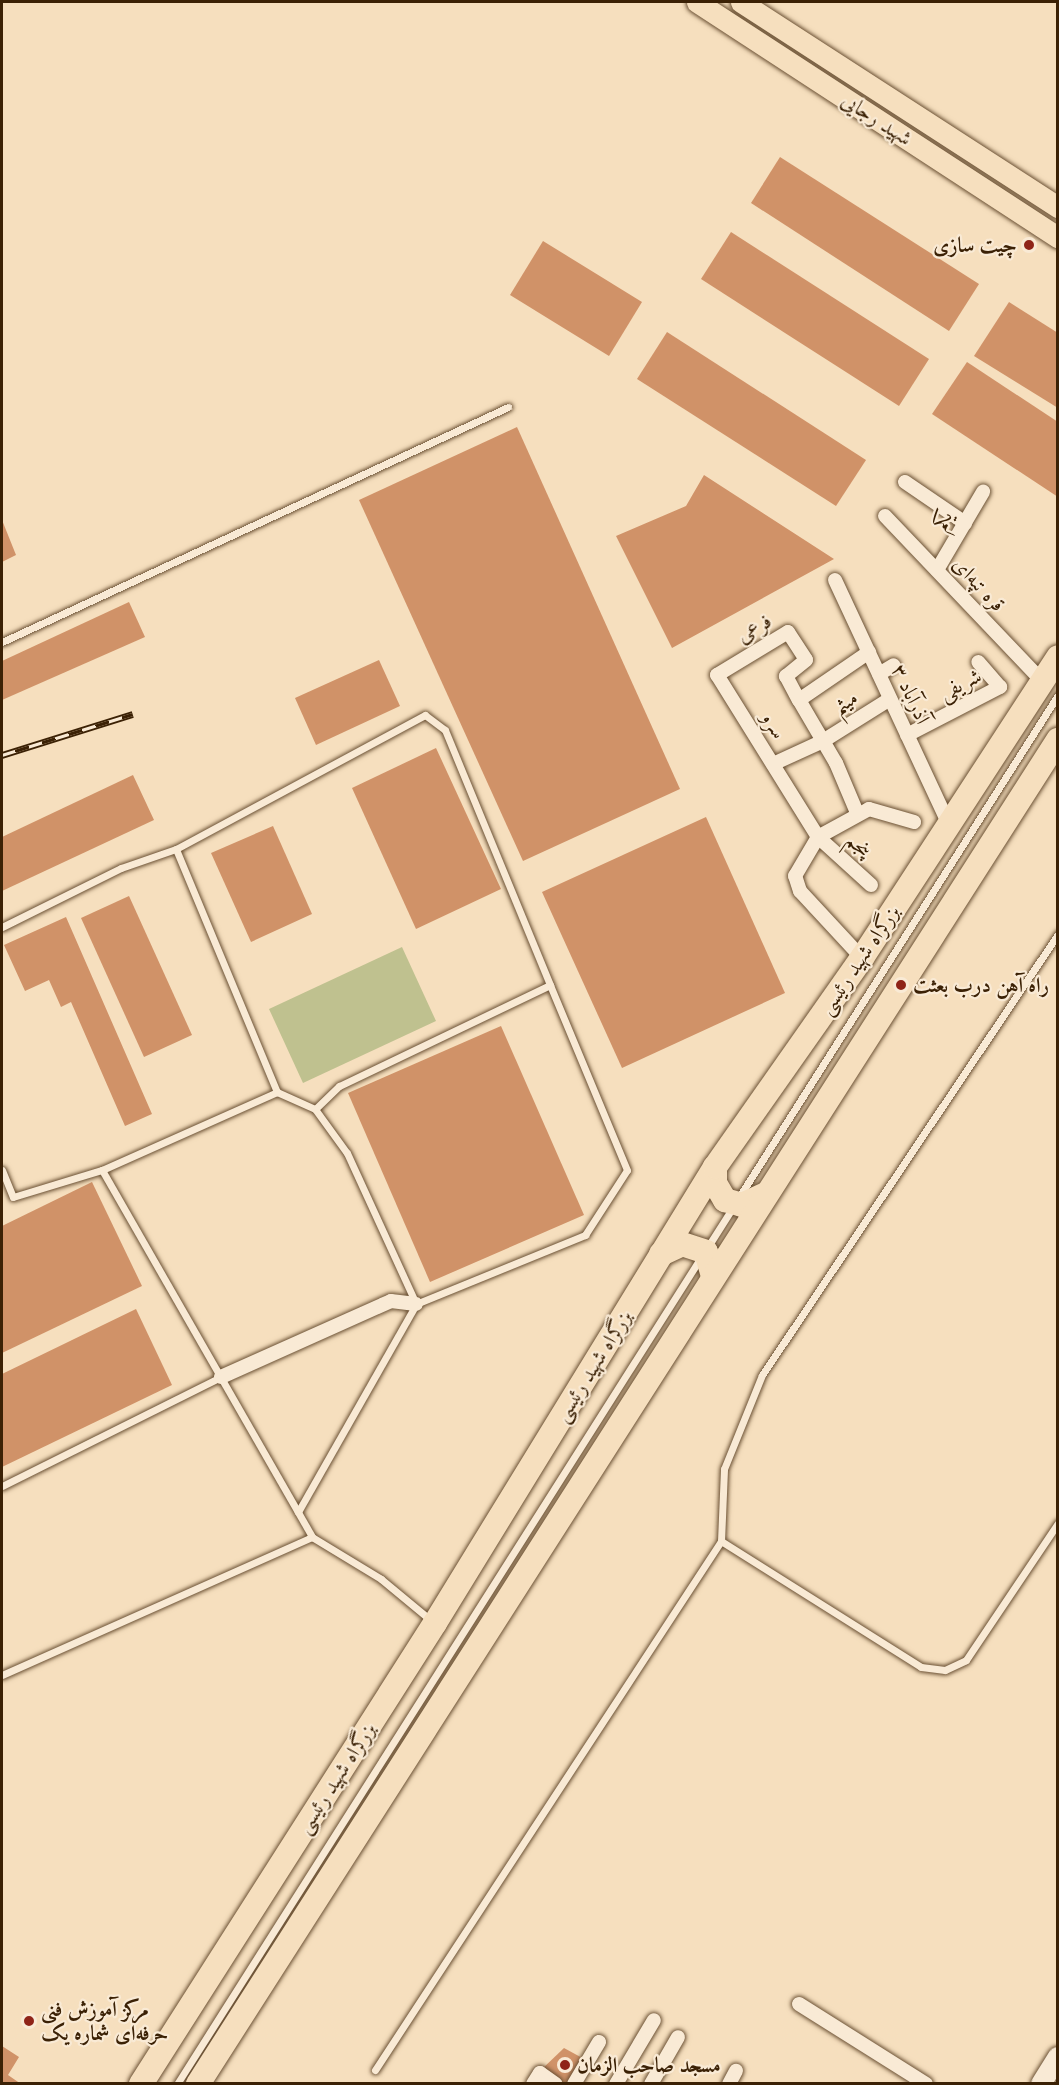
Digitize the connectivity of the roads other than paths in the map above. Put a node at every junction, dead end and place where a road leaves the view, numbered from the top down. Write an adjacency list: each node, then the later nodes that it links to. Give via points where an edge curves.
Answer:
1 (697, 2): 4 (main road, شهید رجایی)
2 (741, 2): 3 (main road, شهید رجایی)
3 (1058, 207)
4 (1058, 237)
5 (508, 407): 12 (lane)
6 (905, 482): 9 (street)
7 (983, 492): 9 (street, یکم)
8 (885, 516): 10 (street, قره تپه‌ای)
9 (965, 523): 10 (street, یکم)
10 (937, 570): 19 (street, قره تپه‌ای)
11 (835, 580): 13 (street, ۳ آذرآباد)
12 (2, 642)
13 (868, 652): 17 (street, ۳ آذرآباد); 21 (street)
14 (1058, 657): 19 (highway, بزرگراه شهید رئیسی)
15 (978, 662): 22 (street, شریفی, via 1000,687)
16 (894, 665): 17 (street)
17 (879, 674): 20 (street, ۳ آذرآباد)
18 (717, 675): 21 (street, فرعی, via 788,632 807,660 786,676); 25 (street, سرو)
19 (1050, 688): 28 (highway, بزرگراه شهید رئیسی); 60 (lane)
20 (890, 699): 22 (street, ۳ آذرآباد); 24 (street, میثم)
21 (799, 700): 24 (street)
22 (907, 735): 28 (street, ۳ آذرآباد)
23 (1058, 740): 41 (highway)
24 (823, 741): 25 (street, میثم); 26 (street)
25 (773, 764): 29 (street, سرو)
26 (858, 815): 27 (street, via 869,809); 29 (street)
27 (914, 822)
28 (949, 825): 34 (highway, بزرگراه شهید رئیسی)
29 (818, 837): 31 (street, پنجم); 34 (street, via 795,876)
30 (176, 849): 32 (lane, via 121,868); 35 (lane, via 425,715 446,730); 36 (lane)
31 (871, 885)
32 (2, 927)
33 (1058, 934): 50 (lane, via 762,1375 724,1469)
34 (862, 958): 38 (highway, بزرگراه شهید رئیسی)
35 (550, 985): 37 (lane, via 339,1086); 44 (lane, via 627,1170 585,1235)
36 (277, 1092): 37 (lane); 40 (lane)
37 (315, 1109): 44 (lane, via 347,1153)
38 (715, 1167): 41 (highway, via 715,1183 725,1200 742,1205); 42 (highway, بزرگراه شهید رئیسی)
39 (2, 1170): 40 (lane, via 13,1197)
40 (102, 1170): 45 (lane)
41 (766, 1194): 43 (highway)
42 (661, 1254): 43 (highway, via 682,1244 706,1252); 51 (highway, بزرگراه شهید رئیسی)
43 (713, 1276): 61 (highway)
44 (416, 1304): 45 (street, via 391,1301); 47 (lane)
45 (221, 1377): 46 (lane); 47 (lane)
46 (2, 1485)
47 (298, 1512): 49 (lane)
48 (1058, 1523): 50 (lane, via 966,1660 945,1670 921,1667)
49 (312, 1537): 51 (lane, via 381,1580); 52 (lane)
50 (721, 1540): 58 (lane)
51 (435, 1623): 59 (highway, بزرگراه شهید رئیسی)
52 (2, 1675)
53 (799, 2004): 67 (street)
54 (654, 2020): 65 (street)
55 (678, 2037): 66 (street)
56 (599, 2042): 64 (street)
57 (1058, 2057): 68 (street)
58 (375, 2070)
59 (141, 2084)
60 (177, 2084)
61 (198, 2084)
62 (533, 2084): 63 (street, via 540,2073)
63 (556, 2084)
64 (574, 2084)
65 (616, 2084)
66 (651, 2084)
67 (926, 2084)
68 (1041, 2084)

